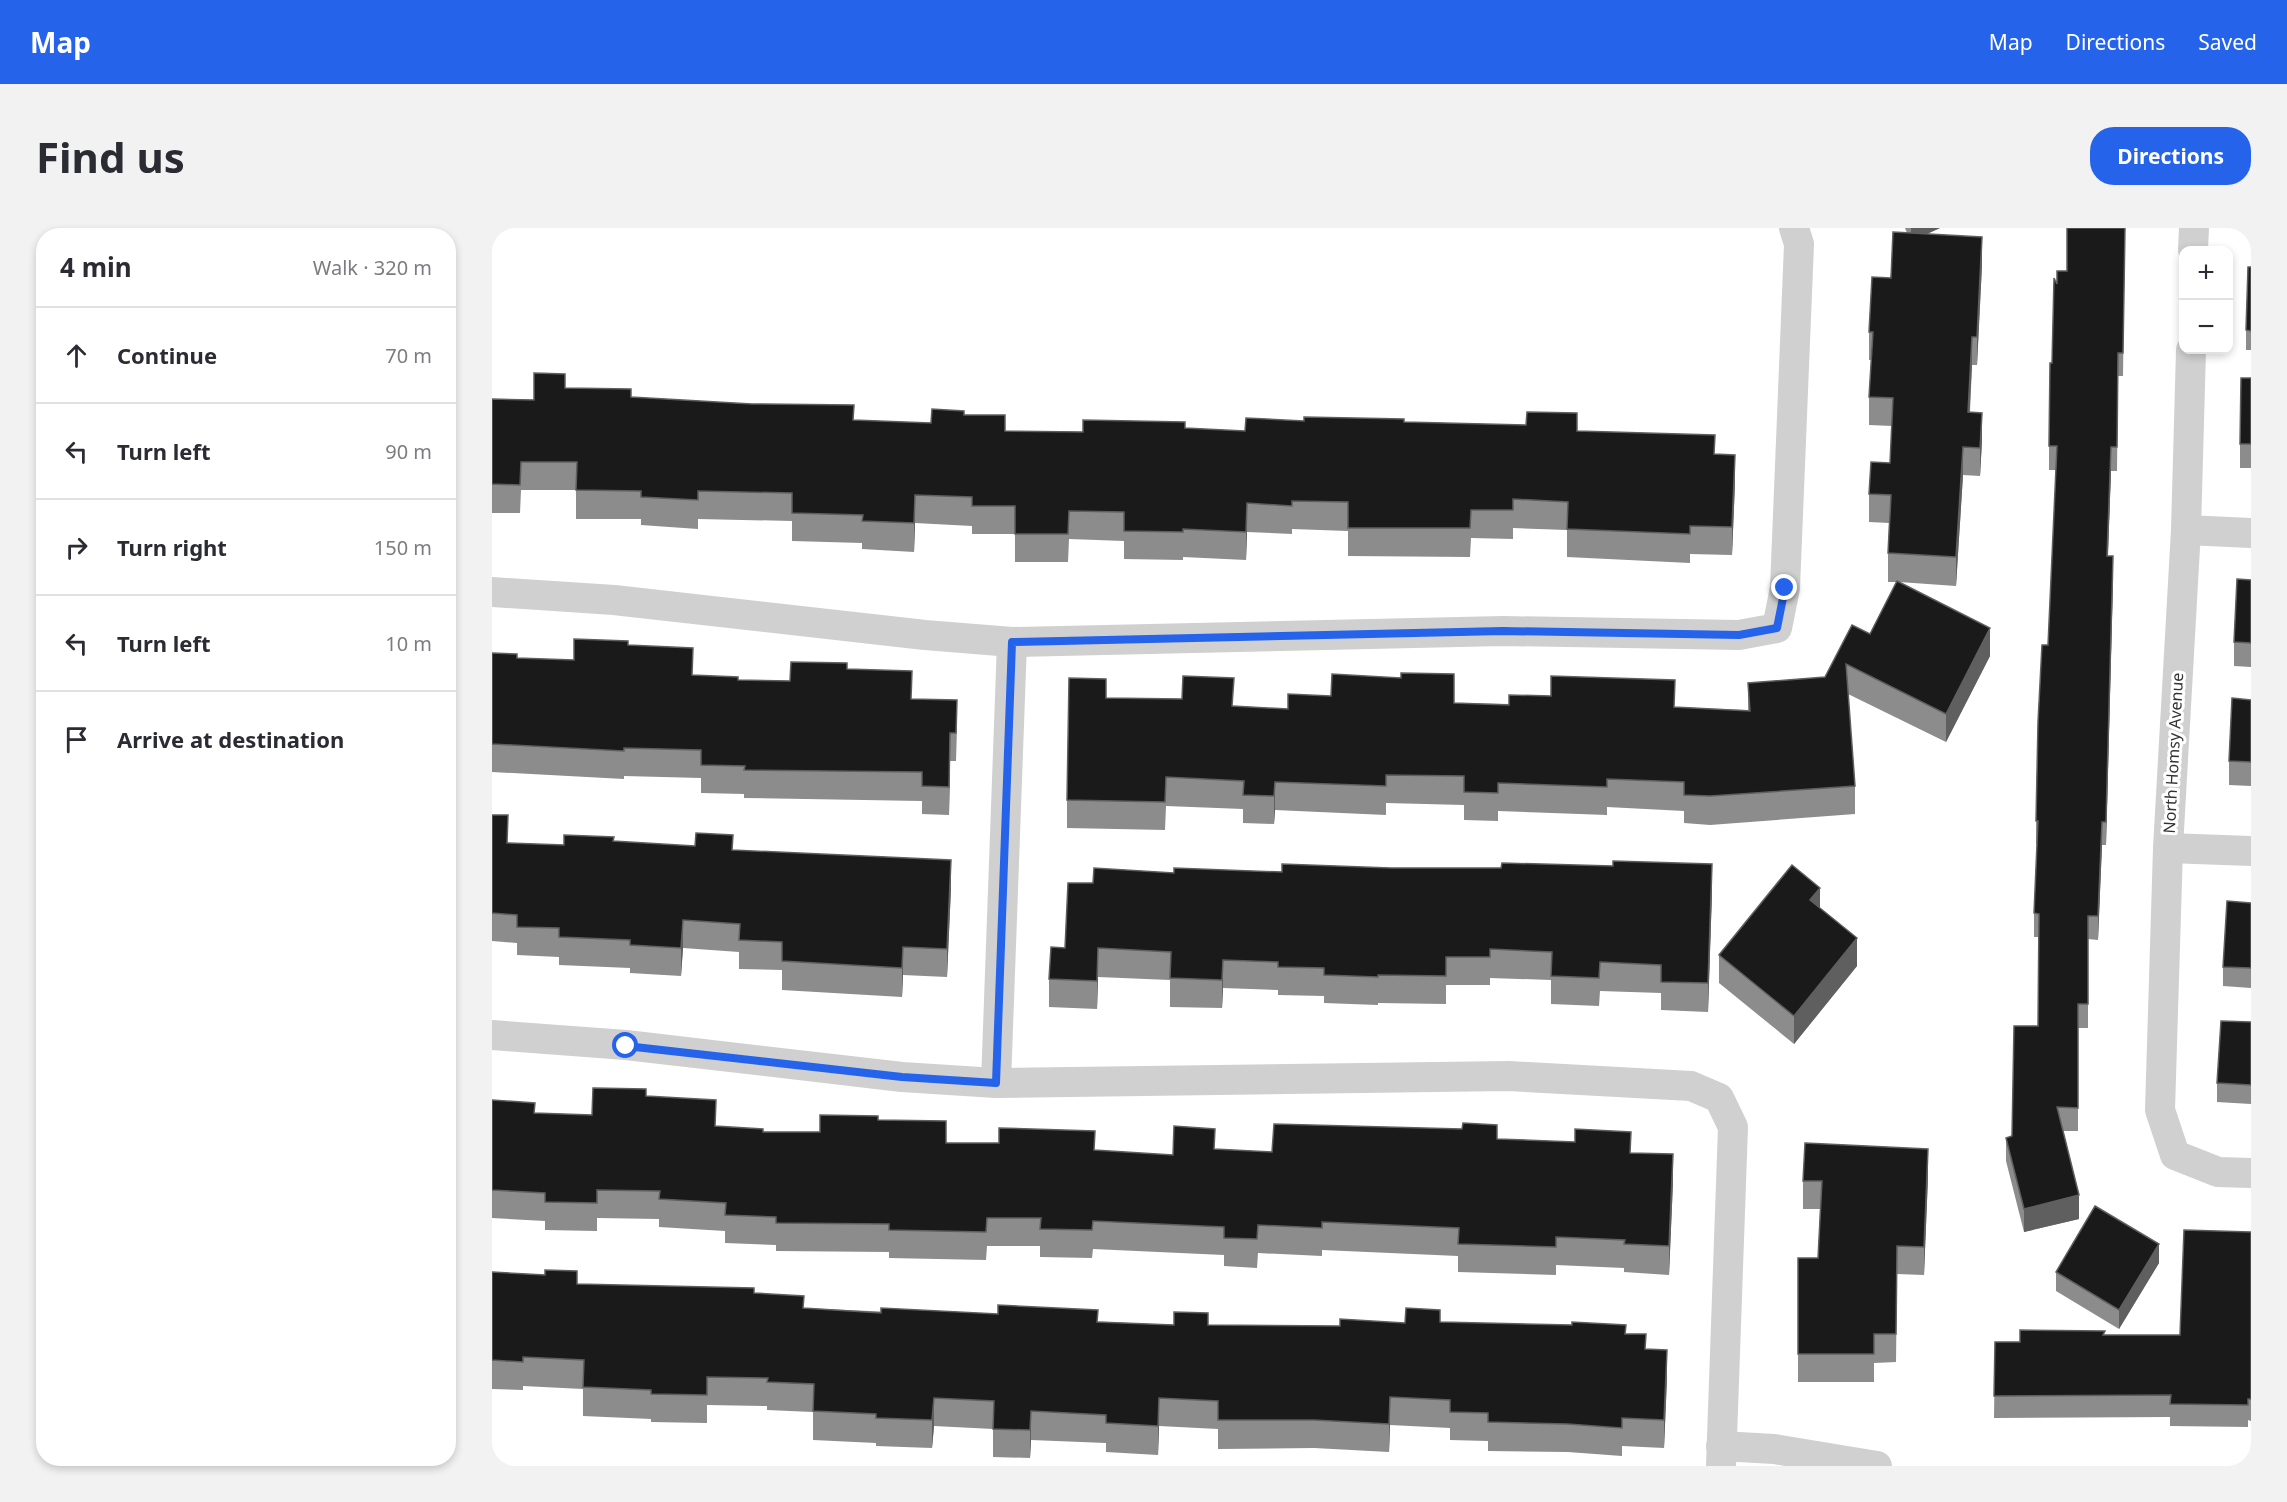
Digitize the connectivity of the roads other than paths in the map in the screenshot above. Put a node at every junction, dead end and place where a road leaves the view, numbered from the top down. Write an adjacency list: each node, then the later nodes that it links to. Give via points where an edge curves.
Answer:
1 (1794, 228): 8 (street, via 1799,244 1785,588 1777,628 1739,635 1503,631)
2 (2194, 228): 3 (street)
3 (2193, 246)
4 (2191, 354): 5 (street, North Homsy Avenue)
5 (2186, 530): 6 (street); 9 (street, North Homsy Avenue)
6 (2251, 533)
7 (492, 592): 8 (street, via 614,600)
8 (1012, 642): 12 (street)
9 (2168, 848): 10 (street); 13 (street, North Homsy Avenue, via 2160,1110 2175,1155 2218,1172)
10 (2251, 851)
11 (492, 1035): 12 (street)
12 (996, 1083): 14 (street, via 1508,1076 1691,1086 1719,1098 1732,1126)
13 (2251, 1173)
14 (1721, 1456): 15 (street, via 1774,1449)
15 (1877, 1466)

